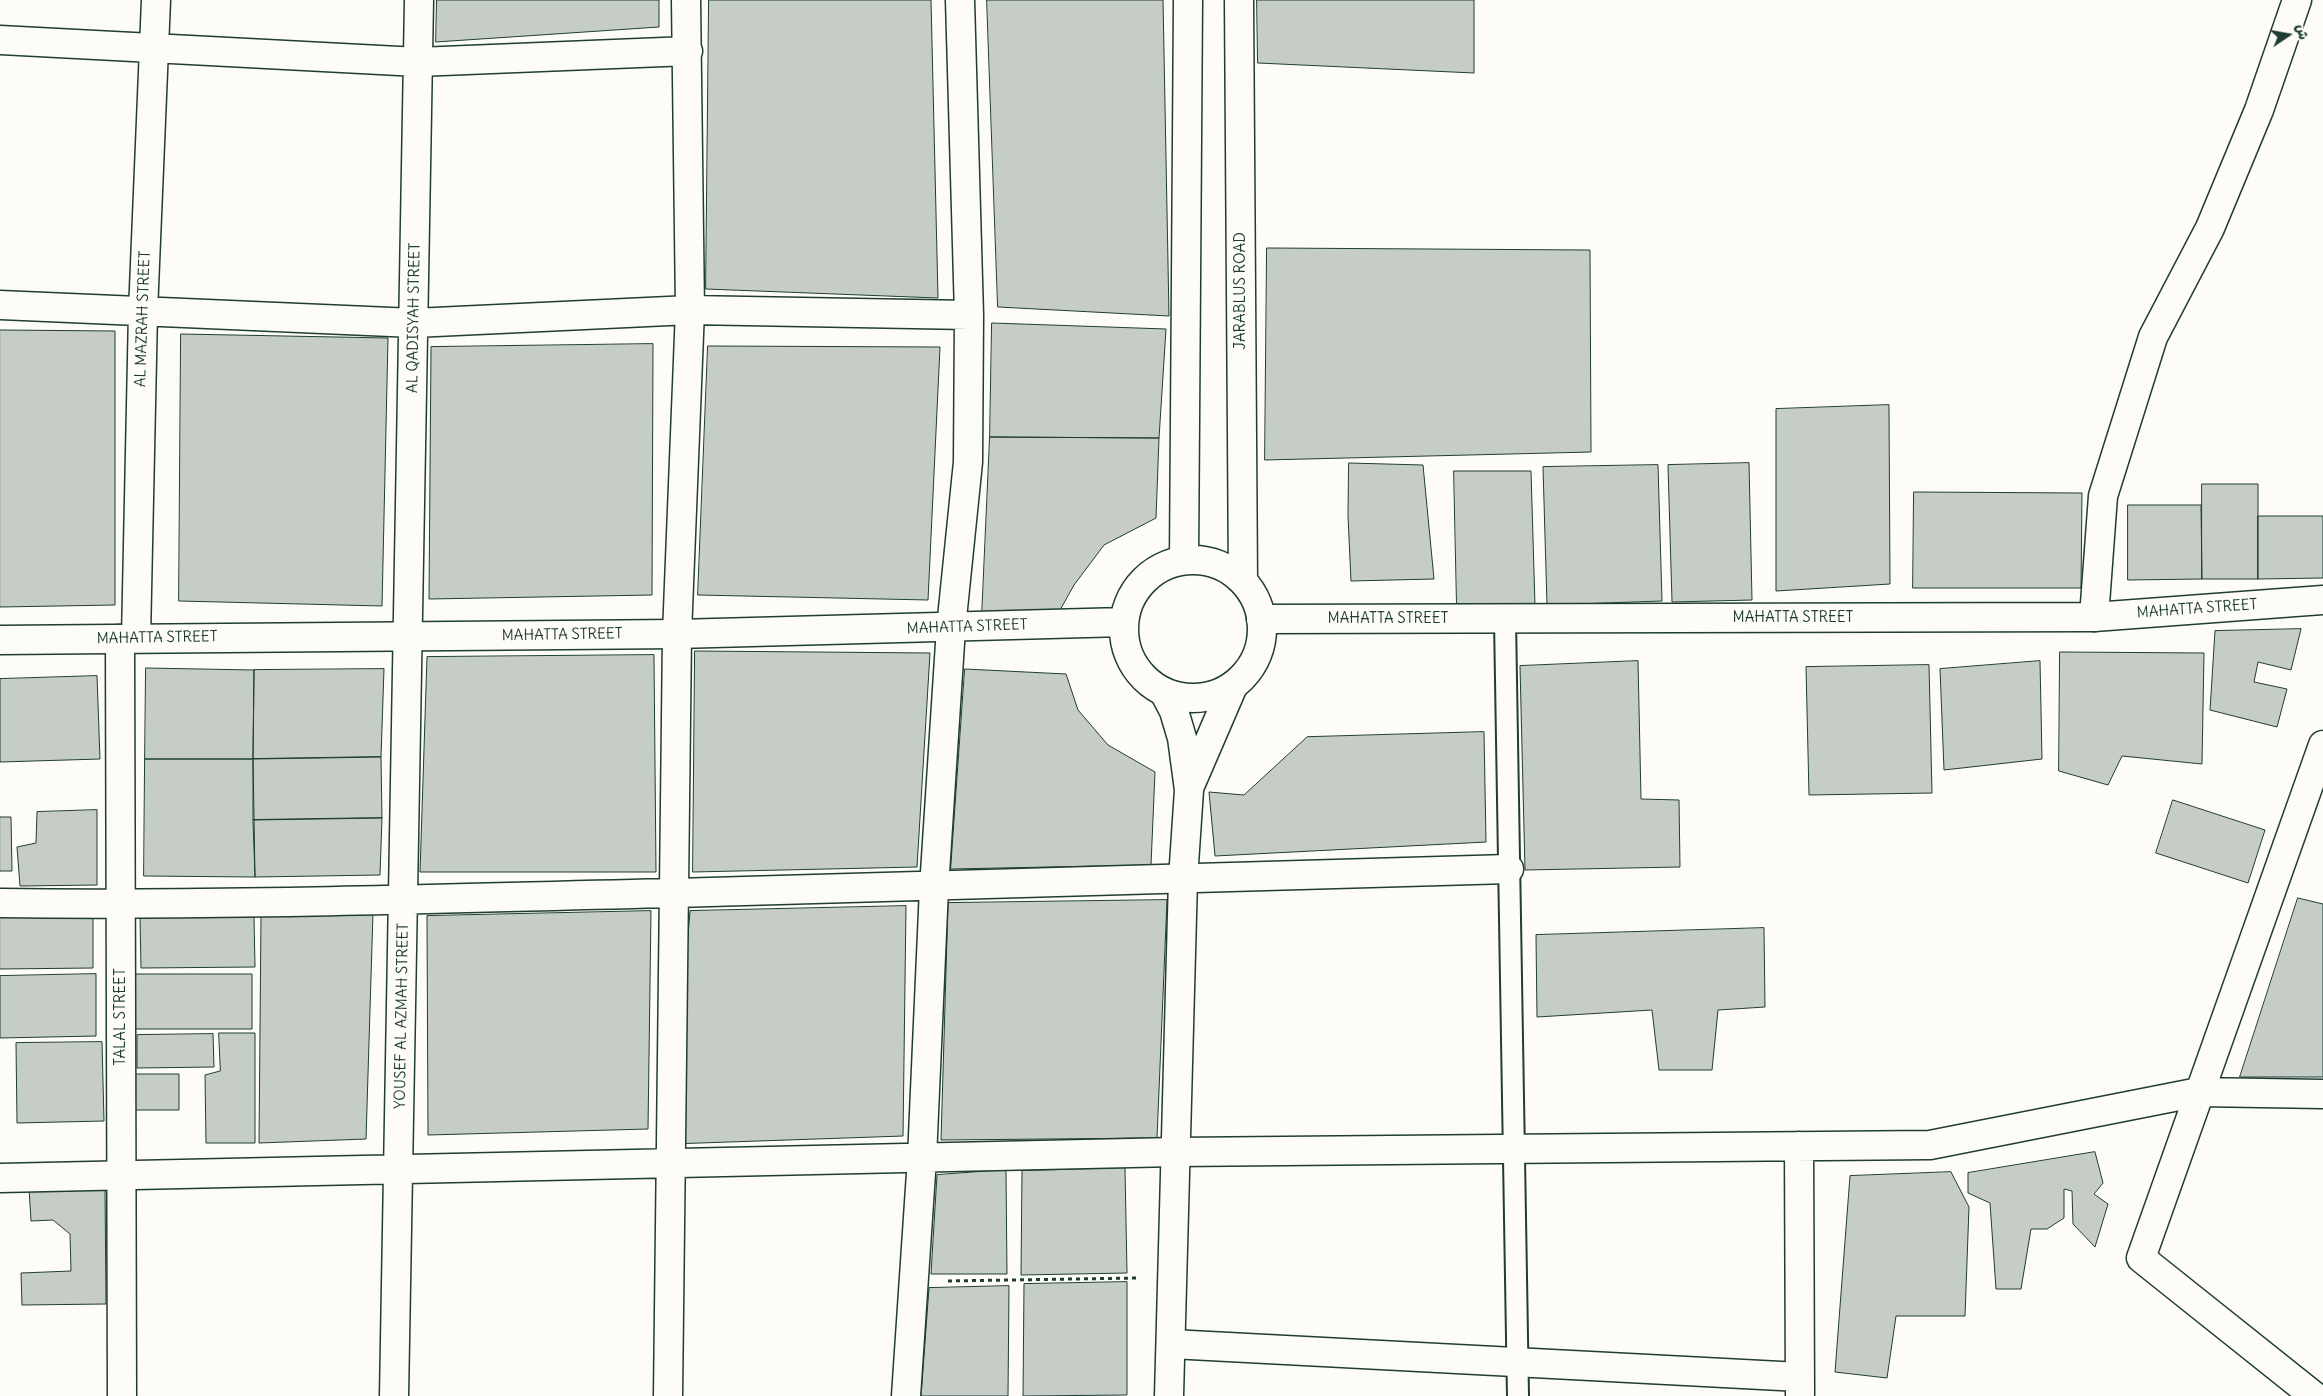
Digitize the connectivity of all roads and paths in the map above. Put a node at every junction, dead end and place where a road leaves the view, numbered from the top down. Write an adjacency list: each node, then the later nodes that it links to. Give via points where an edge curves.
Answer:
1 (156, 0): 9 (street, AL MAZRAH STREET)
2 (419, 0): 11 (street, AL QADISYAH STREET)
3 (686, 0): 10 (street)
4 (960, 0): 15 (street)
5 (1188, 0): 17 (street)
6 (1239, 0): 18 (street, JARABLUS ROAD)
7 (2297, 0): 20 (street, via 2259,110 2210,228 2153,337 2103,496)
8 (0, 40): 9 (street)
9 (154, 48): 11 (street); 14 (street, AL MAZRAH STREET)
10 (688, 51): 11 (street); 13 (street)
11 (418, 62): 16 (street, AL QADISYAH STREET)
12 (0, 305): 14 (street)
13 (690, 310): 15 (street); 16 (street); 25 (street)
14 (143, 312): 16 (street); 27 (street, AL MAZRAH STREET)
15 (969, 315): 24 (street, via 968,462)
16 (414, 322): 26 (street, AL QADISYAH STREET)
17 (1184, 560): 18 (street, via 1206,560 1226,568); 23 (street, via 1162,566 1143,580 1130,600)
18 (1243, 581): 21 (street, via 1255,599)
19 (2323, 600): 20 (street, MAHATTA STREET)
20 (2094, 617): 22 (street, MAHATTA STREET)
21 (1261, 619): 22 (street, MAHATTA STREET); 29 (street, via 1260,644 1251,668)
22 (1505, 620): 33 (lane)
23 (1124, 622): 24 (street, MAHATTA STREET); 30 (street, via 1127,650 1141,674)
24 (951, 628): 25 (street, MAHATTA STREET); 35 (street)
25 (677, 634): 26 (street, MAHATTA STREET); 36 (street)
26 (408, 636): 27 (street, MAHATTA STREET); 37 (street, YOUSEF AL AZMAH STREET)
27 (128, 638): 28 (street, MAHATTA STREET); 39 (street, TALAL STREET)
28 (0, 640)
29 (1233, 686): 30 (street, via 1211,696 1187,698); 32 (street)
30 (1164, 692): 32 (street, via 1182,738)
31 (2323, 745): 40 (street)
32 (1189, 790): 34 (street)
33 (1509, 869): 34 (street); 43 (lane)
34 (1183, 879): 35 (street); 44 (street)
35 (934, 888): 36 (street); 45 (street)
36 (675, 893): 37 (street); 46 (street)
37 (404, 900): 39 (street); 47 (street, YOUSEF AL AZMAH STREET)
38 (0, 903): 39 (street)
39 (121, 905): 48 (street, TALAL STREET)
40 (2199, 1092): 41 (street); 42 (street, via 1930,1145); 61 (street, via 2141,1258)
41 (2323, 1094)
42 (1799, 1146): 43 (street); 54 (street)
43 (1514, 1149): 44 (street); 53 (lane)
44 (1176, 1152): 45 (street); 50 (street)
45 (922, 1158): 46 (street); 51 (street)
46 (671, 1163): 47 (street); 57 (street)
47 (398, 1169): 48 (street); 56 (street, YOUSEF AL AZMAH STREET)
48 (122, 1176): 49 (street); 55 (street, TALAL STREET)
49 (0, 1178)
50 (1172, 1277): 51 (path); 52 (street)
51 (914, 1282): 58 (street)
52 (1170, 1344): 53 (street); 59 (street)
53 (1518, 1363): 54 (street); 60 (lane)
54 (1800, 1386)
55 (122, 1396)
56 (394, 1396)
57 (668, 1396)
58 (906, 1396)
59 (1169, 1396)
60 (1518, 1396)
61 (2314, 1396)

